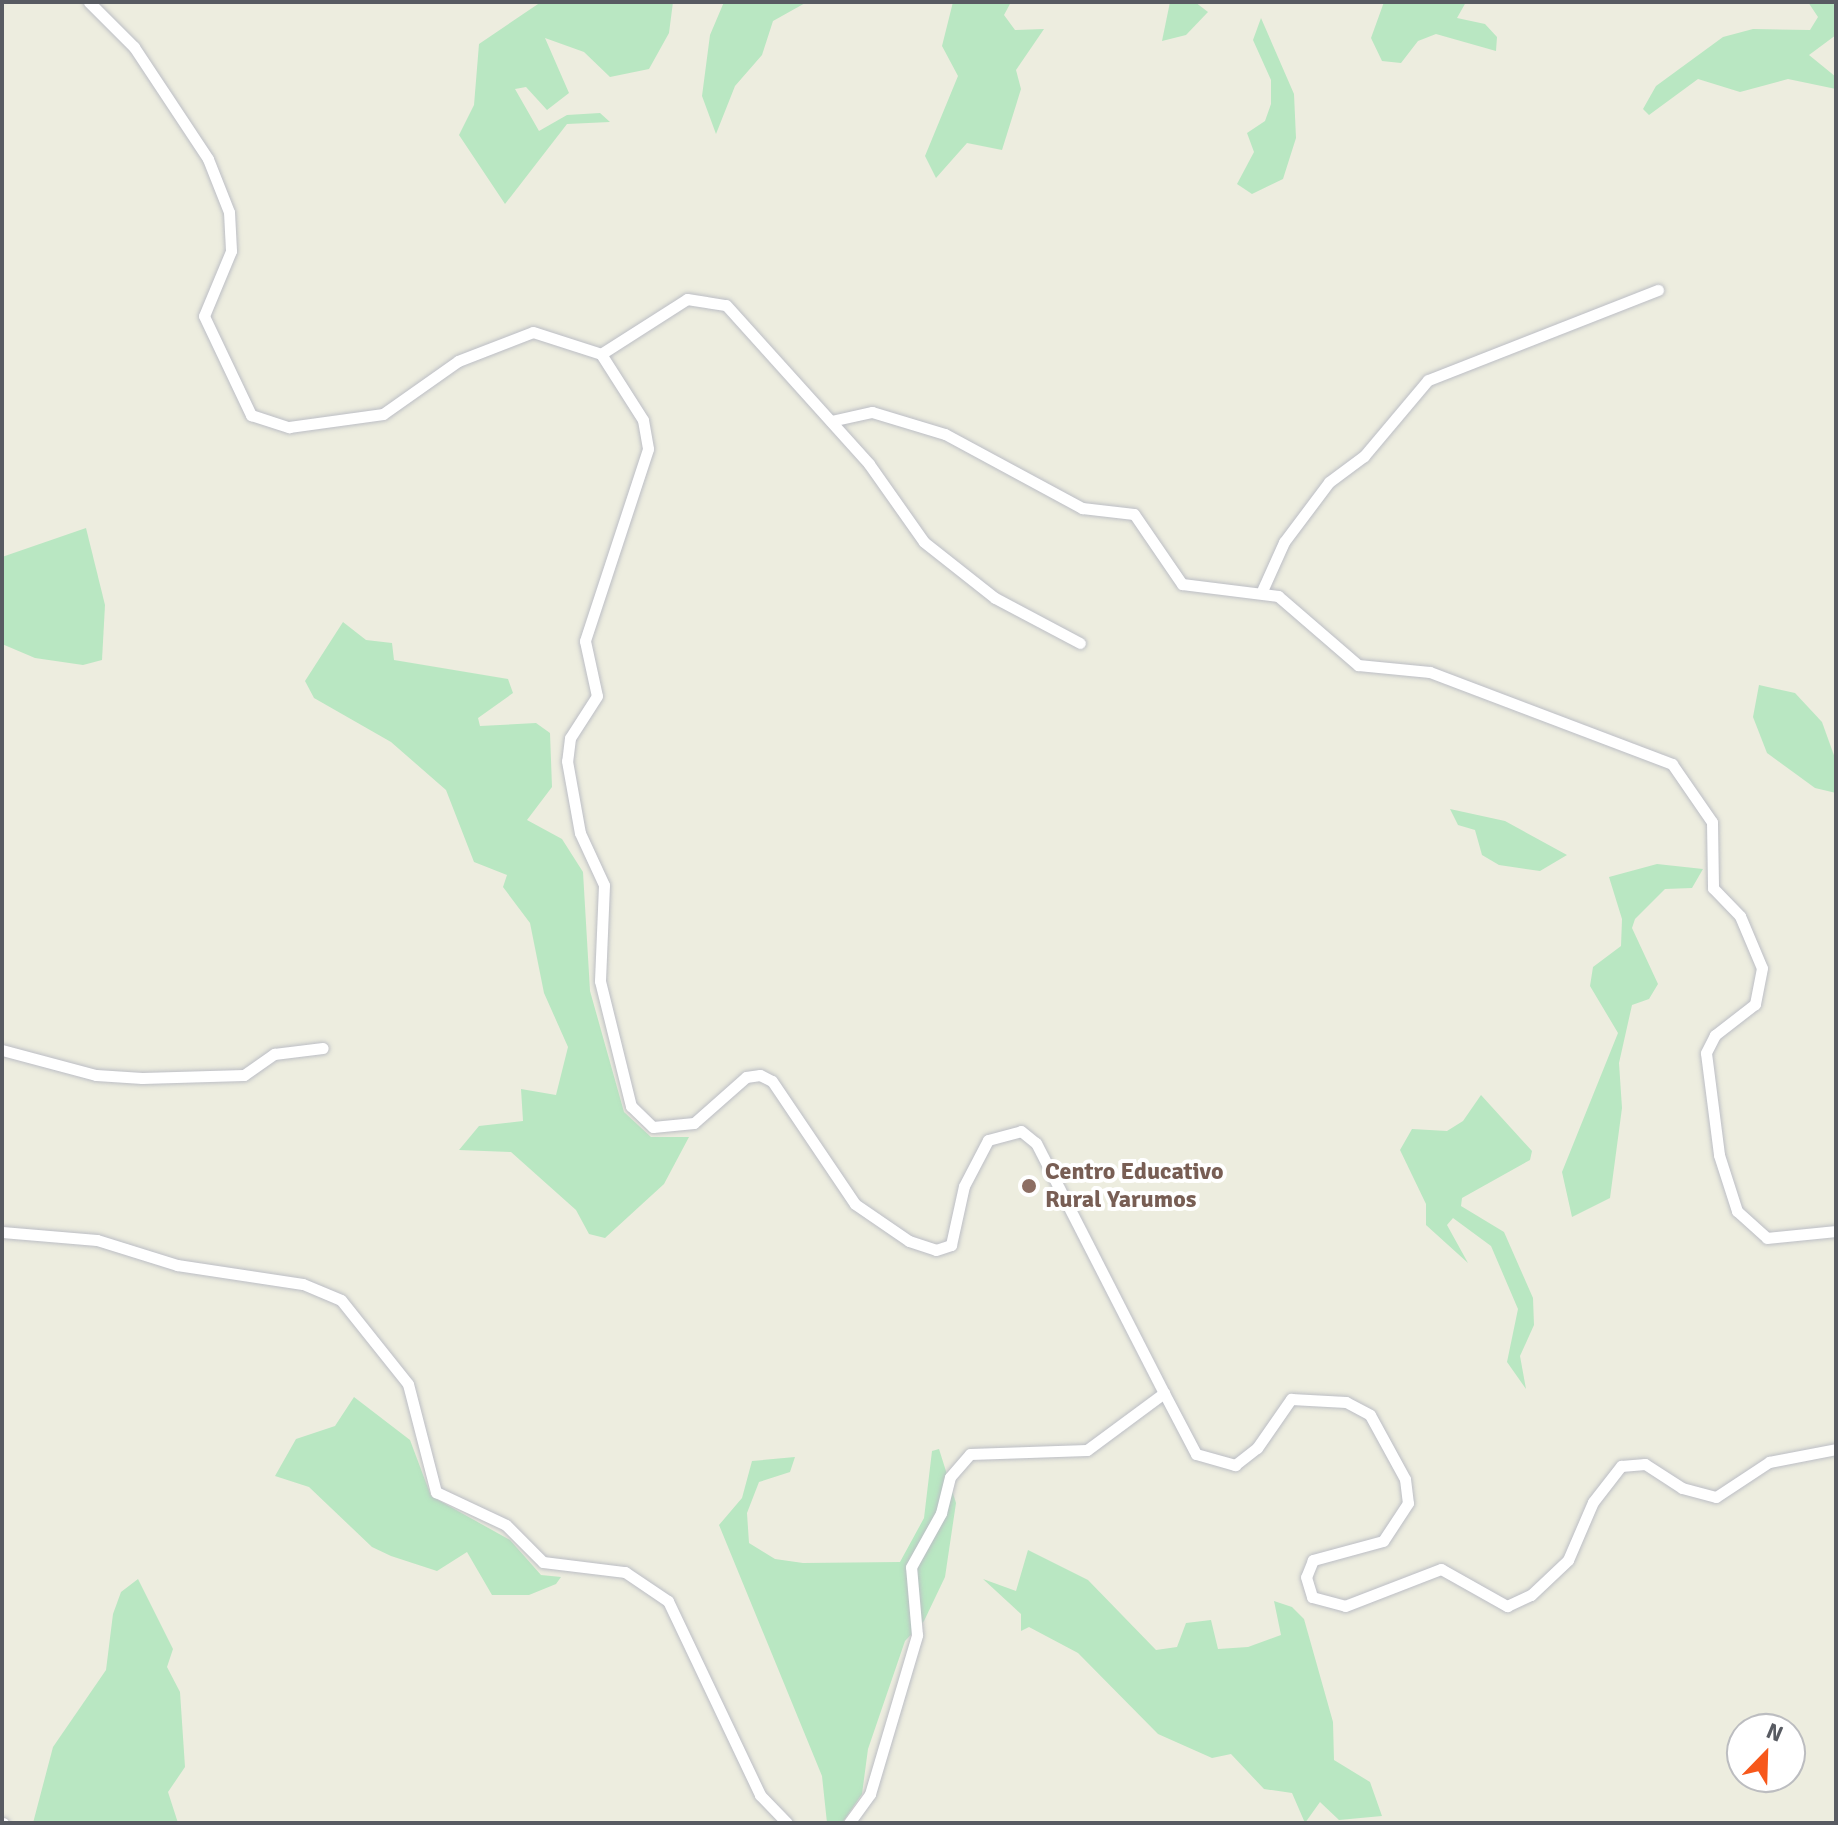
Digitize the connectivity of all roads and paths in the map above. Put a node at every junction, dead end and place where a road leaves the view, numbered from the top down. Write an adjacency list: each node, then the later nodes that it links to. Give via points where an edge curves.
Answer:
1 (89, 2): 3 (street, via 134,47 208,159 229,212 231,251 204,316 251,415 289,427 383,414 458,361 522,333)
2 (1658, 290): 5 (street, via 1421,385 1364,456 1329,482 1284,542)
3 (601, 354): 4 (street, via 681,302 710,298 742,318); 11 (street, via 643,420 648,449 585,641 597,696 570,738 567,761 580,833 604,885 600,981 631,1106 653,1127 694,1123 746,1077 760,1075 778,1089 855,1204 909,1241 936,1250 951,1245 964,1186 988,1140 1021,1131 1047,1162)
4 (831, 421): 5 (street, via 872,412 945,434 1082,508 1134,514 1182,584); 6 (street, via 934,551 995,598)
5 (1262, 591): 9 (street, via 1283,598 1358,665 1430,672 1510,708 1656,754 1679,771 1714,827 1713,888 1737,911 1762,968 1755,1004 1715,1035 1706,1053 1719,1155 1737,1211 1767,1238)
6 (1080, 643)
7 (323, 1048): 8 (street, via 274,1054 244,1075 142,1078 96,1075)
8 (2, 1050)
9 (1836, 1231)
10 (2, 1232): 13 (street, via 97,1240 177,1265 303,1284 341,1300 408,1384 436,1492 506,1525 543,1562 625,1572 668,1601 760,1795)
11 (1164, 1393): 12 (street, via 1196,1454 1223,1466 1257,1448 1291,1399 1346,1402 1370,1415 1405,1479 1408,1503 1383,1541 1322,1555 1308,1567 1312,1597 1333,1606 1441,1569 1495,1603 1519,1602 1568,1560 1593,1502 1621,1466 1645,1464 1682,1488 1716,1497 1769,1462); 14 (street, via 1087,1450 986,1450 959,1462 911,1567 920,1601 917,1635 870,1794)
12 (1836, 1449)
13 (787, 1823)
14 (849, 1823)

